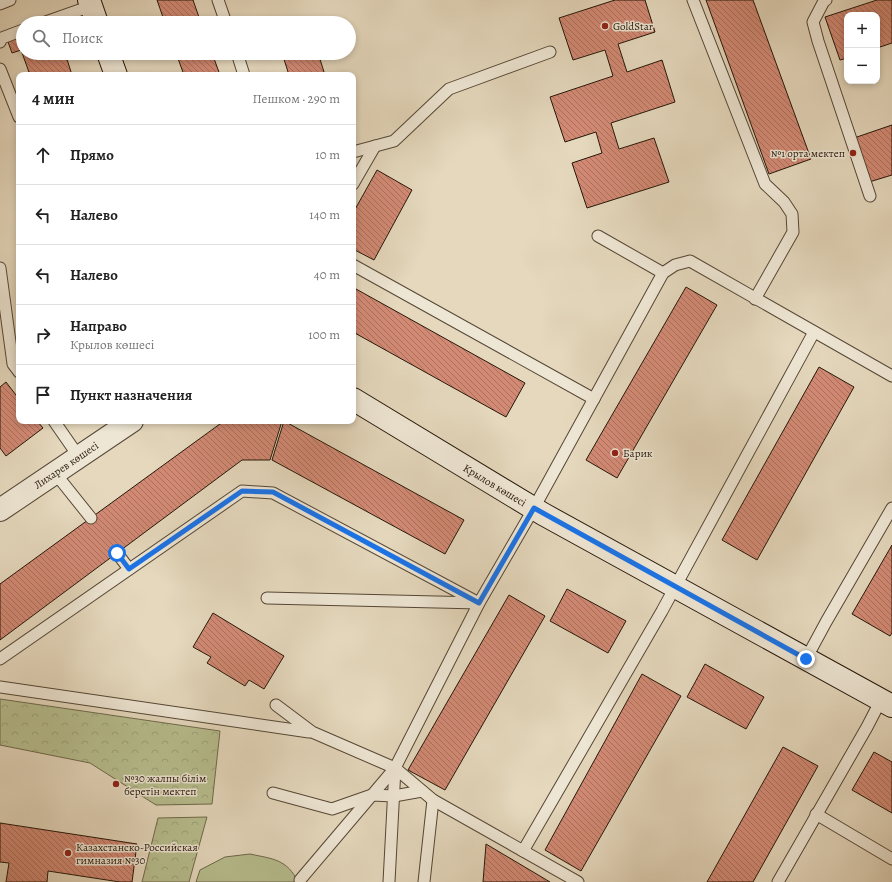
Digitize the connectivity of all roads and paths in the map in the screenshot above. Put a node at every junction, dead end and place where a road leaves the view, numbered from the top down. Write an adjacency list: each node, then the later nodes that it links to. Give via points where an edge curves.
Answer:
1 (10, 0): 5 (lane)
2 (218, 0): 8 (lane)
3 (693, 0): 26 (lane, via 765,184 784,202 792,214 793,232)
4 (826, 0): 21 (lane, via 813,22)
5 (0, 4)
6 (92, 10): 7 (lane)
7 (69, 16)
8 (224, 16)
9 (16, 33): 10 (lane, via 2,38)
10 (0, 42)
11 (550, 52): 18 (lane, via 449,89 394,142)
12 (111, 60): 14 (main road)
13 (239, 60): 15 (lane)
14 (115, 72)
15 (243, 72)
16 (1, 74): 17 (lane)
17 (16, 110)
18 (376, 146): 19 (lane); 20 (lane)
19 (356, 151)
20 (356, 179)
21 (870, 196)
22 (598, 236): 25 (lane)
23 (356, 267): 30 (lane)
24 (0, 268): 28 (lane, via 13,364)
25 (663, 273): 26 (lane, via 675,265 690,261); 30 (lane)
26 (755, 299): 27 (lane)
27 (814, 332): 29 (lane); 42 (lane)
28 (16, 368)
29 (892, 376)
30 (594, 399): 37 (lane)
31 (356, 401): 37 (main road, Крылов көшесі)
32 (56, 424): 34 (lane)
33 (128, 424): 34 (main road, Лихарев көшесі)
34 (79, 457): 35 (main road, Лихарев көшесі)
35 (55, 473): 36 (main road, Лихарев көшесі); 39 (lane)
36 (1, 507)
37 (534, 508): 42 (main road, Крылов көшесі); 44 (lane)
38 (892, 508): 46 (lane)
39 (91, 518)
40 (117, 553): 41 (lane)
41 (129, 569): 44 (lane, via 242,491 273,492); 45 (lane)
42 (674, 586): 46 (main road, Крылов көшесі); 58 (lane)
43 (267, 598): 44 (lane)
44 (479, 603): 51 (lane)
45 (0, 659)
46 (806, 659): 48 (main road, Крылов көшесі)
47 (0, 687): 50 (lane)
48 (886, 703): 57 (lane, via 867,727)
49 (276, 705): 50 (lane)
50 (312, 732): 51 (lane)
51 (395, 768): 52 (lane); 54 (lane); 55 (lane)
52 (422, 791): 55 (lane); 56 (lane)
53 (273, 793): 54 (lane, via 332,809)
54 (372, 795): 55 (lane); 60 (lane)
55 (394, 796): 61 (lane)
56 (433, 800): 58 (lane); 62 (lane)
57 (816, 814): 59 (lane); 64 (lane)
58 (523, 851): 63 (lane)
59 (892, 859)
60 (300, 880)
61 (389, 882)
62 (424, 882)
63 (578, 882)
64 (778, 882)

